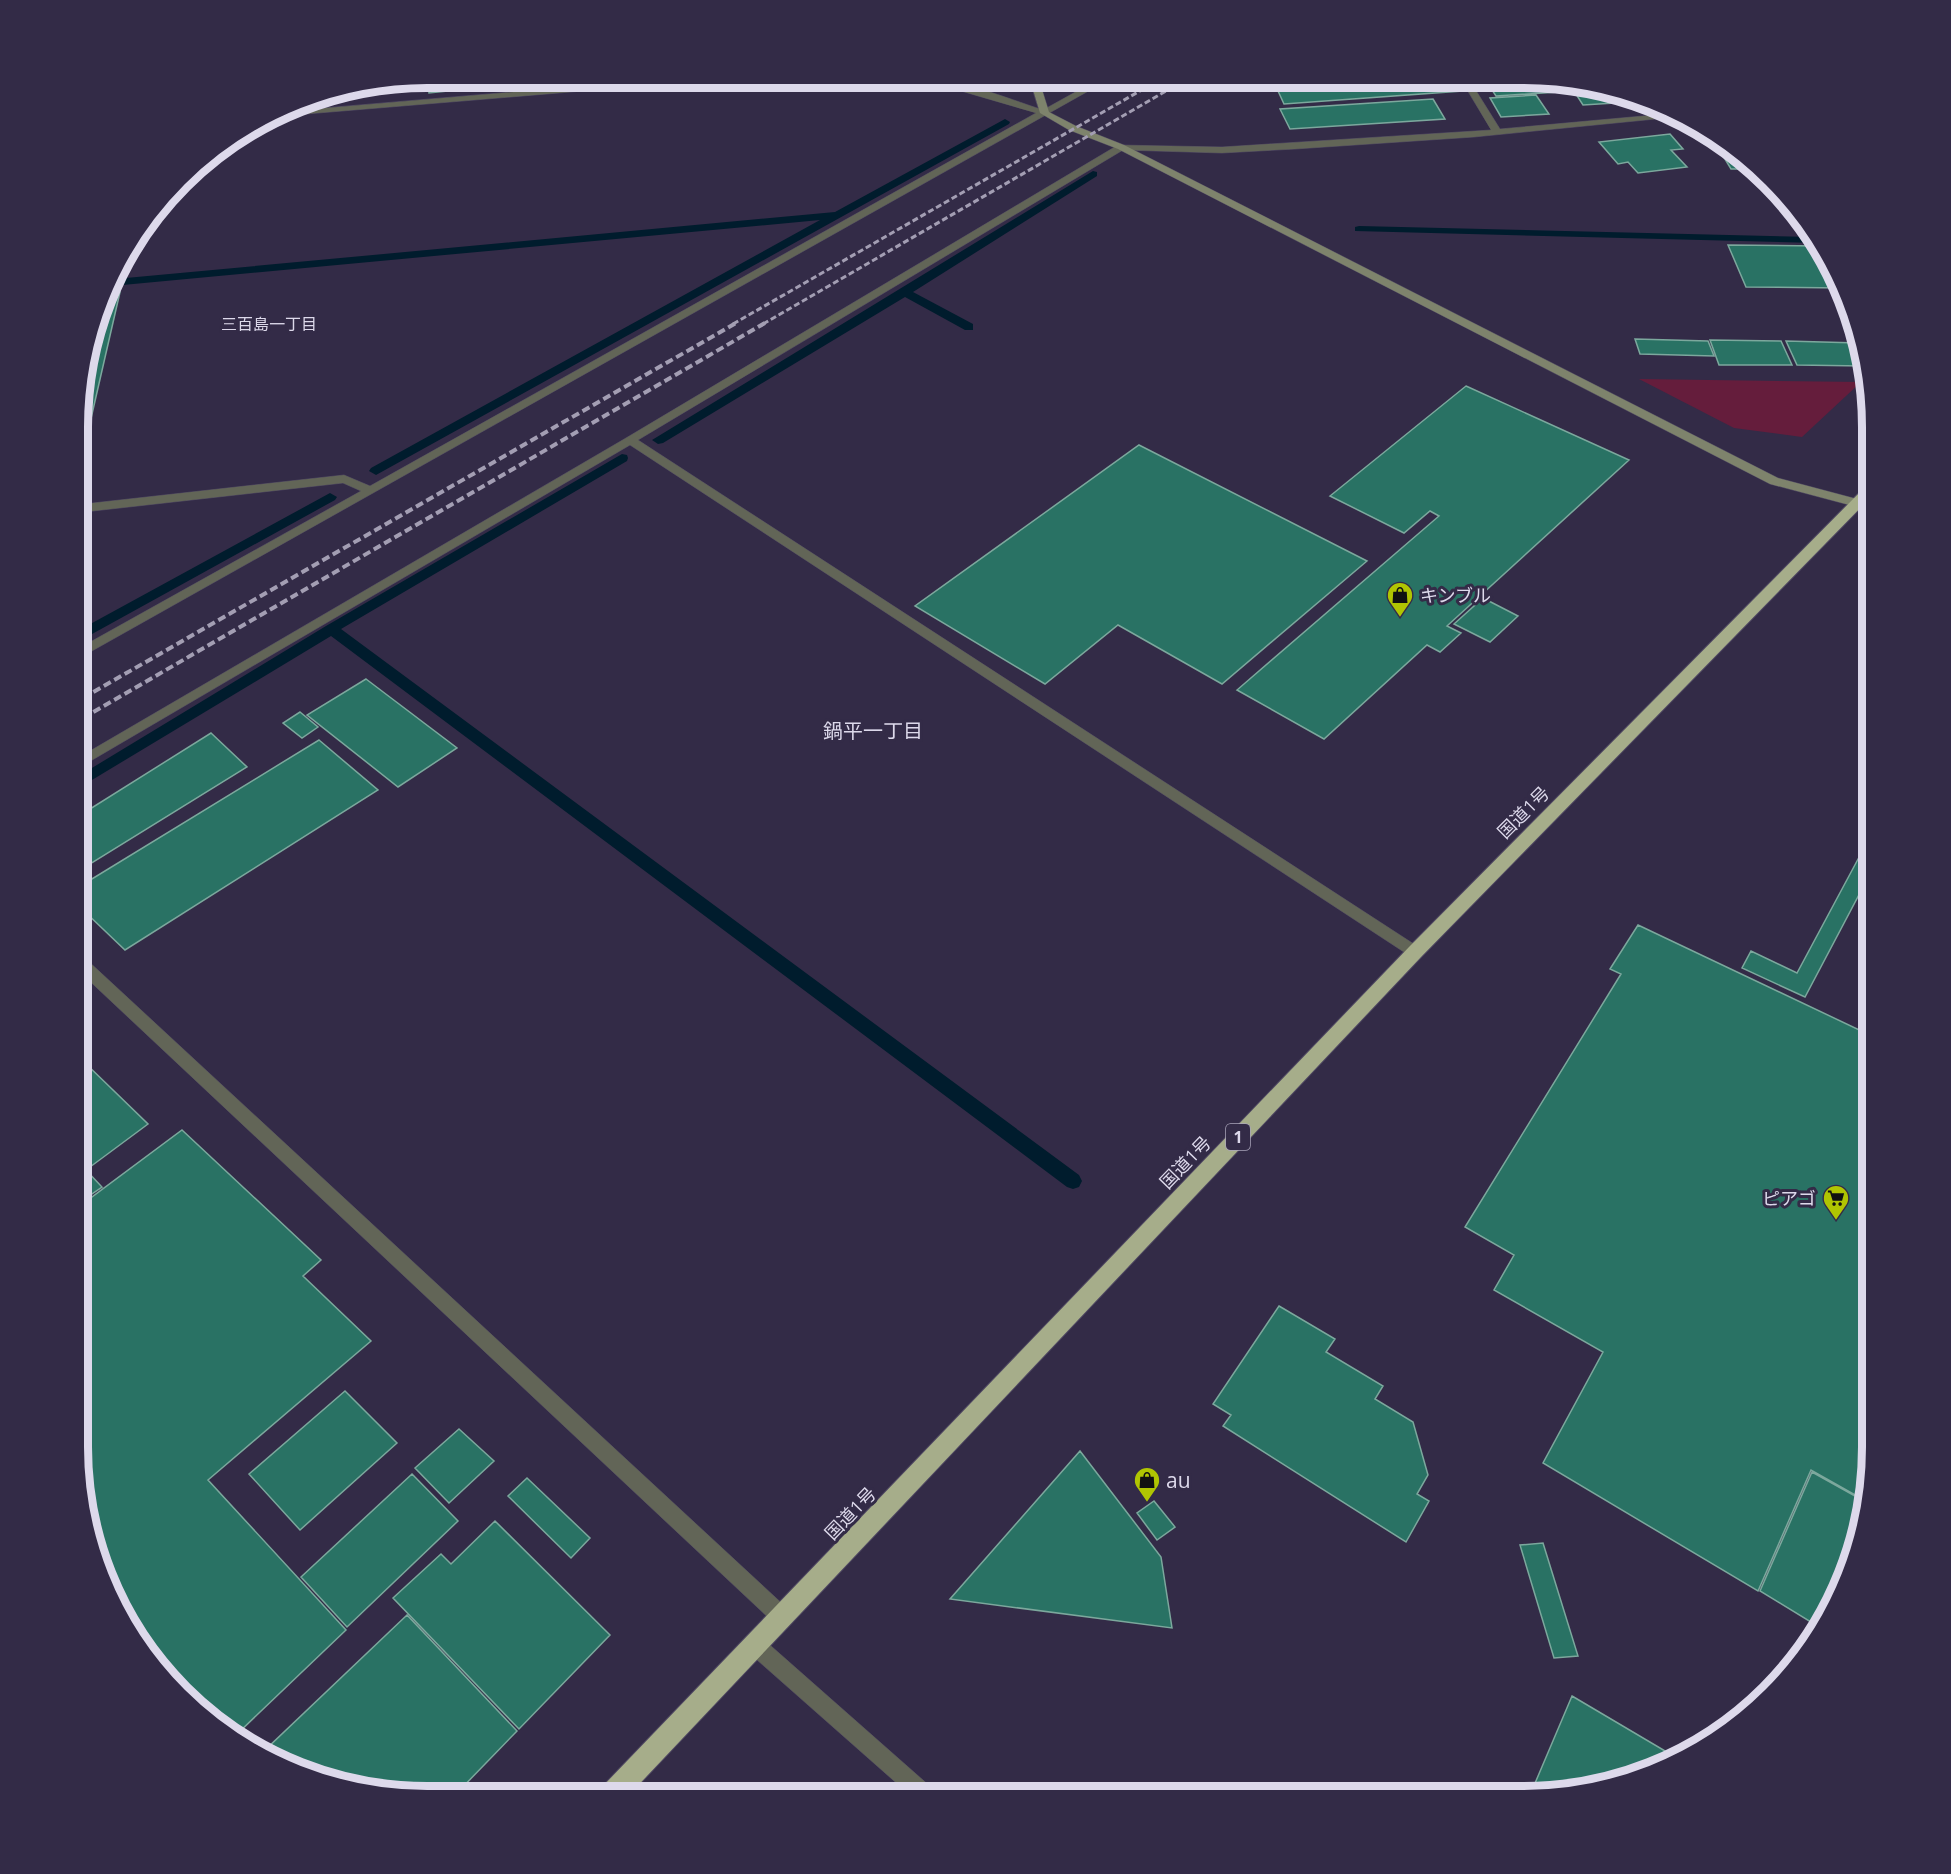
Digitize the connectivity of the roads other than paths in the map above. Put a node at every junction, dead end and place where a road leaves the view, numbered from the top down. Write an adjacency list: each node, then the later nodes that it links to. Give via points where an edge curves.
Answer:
1 (587, 88): 6 (street)
2 (964, 88): 7 (street)
3 (1037, 88): 7 (street)
4 (1089, 88): 7 (street)
5 (1470, 88): 9 (street)
6 (302, 113)
7 (1045, 113): 10 (street); 12 (street)
8 (1659, 117): 9 (street)
9 (1497, 132): 10 (street, via 1222,150)
10 (1121, 147): 11 (street); 13 (street, via 1774,480)
11 (630, 441): 17 (street); 18 (street)
12 (370, 490): 14 (street, via 344,479); 16 (street)
13 (1862, 504)
14 (88, 508)
15 (1862, 508): 18 (highway, 国道1号 / 1)
16 (88, 649)
17 (88, 757)
18 (1414, 952): 20 (highway, 国道1号 / 1)
19 (88, 970): 20 (street)
20 (781, 1616): 21 (highway, 国道1号 / 1)
21 (755, 1646): 22 (highway, 国道1号 / 1); 23 (street)
22 (621, 1786)
23 (915, 1786)

